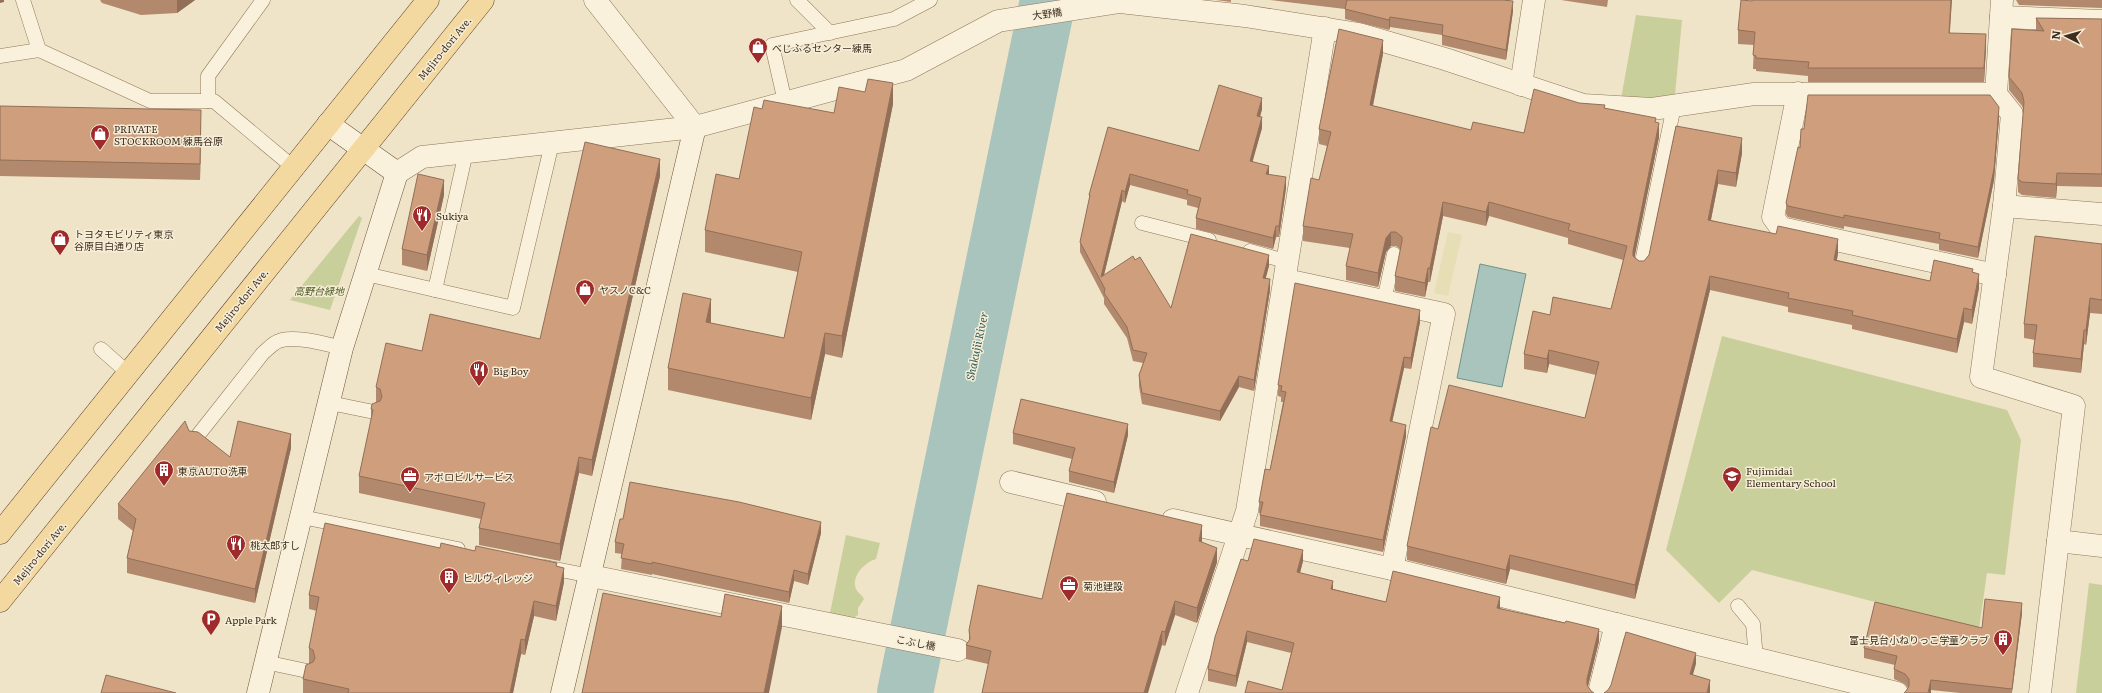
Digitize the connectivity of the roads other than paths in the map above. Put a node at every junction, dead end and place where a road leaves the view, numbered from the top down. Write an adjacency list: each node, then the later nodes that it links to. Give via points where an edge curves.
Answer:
1 (23, 0): 14 (lane)
2 (263, 0): 19 (lane, via 208,76)
3 (428, 0): 22 (main road)
4 (483, 0): 25 (main road, Mejiro-dori Ave.)
5 (594, 0): 23 (street)
6 (797, 0): 13 (lane)
7 (930, 0): 13 (lane, via 894,19)
8 (1534, 0): 16 (street)
9 (1247, 8): 12 (street, 大野橋); 20 (street, 大野橋, via 1120,2 1009,18 998,21 906,70)
10 (2001, 8): 11 (street); 18 (street)
11 (2102, 21)
12 (1325, 28): 16 (street, 大野橋, via 1366,36); 36 (street)
13 (830, 33): 20 (lane, via 772,45)
14 (39, 50): 15 (lane); 19 (lane, via 150,101)
15 (0, 56)
16 (1521, 85): 21 (street, 大野橋, via 1583,105 1652,109)
17 (1798, 93): 18 (street, 大野橋); 21 (street, 大野橋, via 1754,94); 38 (street, via 1773,217 1781,228)
18 (1996, 94): 29 (street, via 2012,114)
19 (208, 101): 27 (lane, via 214,101)
20 (785, 102): 23 (street, 大野橋)
21 (1674, 106): 35 (lane)
22 (328, 124): 25 (street); 27 (main road)
23 (695, 127): 24 (street, 大野橋); 58 (street)
24 (552, 143): 26 (street, 大野橋); 39 (lane, via 513,308)
25 (362, 149): 28 (street); 59 (main road, Mejiro-dori Ave.)
26 (466, 152): 28 (street, 大野橋, via 422,157); 39 (lane)
27 (293, 167): 43 (main road)
28 (397, 173): 37 (street)
29 (2004, 206): 30 (street); 38 (street)
30 (2102, 214)
31 (1142, 222): 32 (lane)
32 (1219, 243)
33 (1235, 247): 36 (lane)
34 (1394, 254): 40 (lane)
35 (1641, 267)
36 (1287, 271): 40 (street); 52 (street, via 1247,511)
37 (366, 274): 39 (lane); 41 (street)
38 (1995, 275): 53 (street, via 1981,377 2074,406)
39 (435, 290)
40 (1384, 301): 57 (street, via 1444,314)
41 (342, 348): 44 (street); 46 (lane, via 290,339 276,342 263,353)
42 (101, 349): 43 (lane)
43 (128, 373): 51 (main road)
44 (330, 403): 45 (lane); 50 (street)
45 (374, 412)
46 (195, 439)
47 (1011, 482): 48 (street)
48 (1115, 507)
49 (1153, 516): 52 (street)
50 (302, 517): 55 (lane); 64 (street)
51 (0, 533)
52 (1240, 535): 57 (street); 68 (street)
53 (2058, 541): 54 (street); 71 (street)
54 (2102, 546)
55 (475, 552)
56 (529, 564): 58 (lane)
57 (1392, 569): 61 (street)
58 (591, 576): 62 (street, こぶし橋); 67 (street)
59 (0, 601)
60 (1738, 606): 63 (lane, via 1753,624)
61 (1616, 624): 63 (street); 69 (street)
62 (955, 649)
63 (1756, 658): 70 (street)
64 (265, 662): 65 (lane); 66 (street)
65 (308, 671)
66 (258, 693)
67 (562, 693)
68 (1187, 693)
69 (1599, 693)
70 (1897, 693)
71 (2040, 693)

